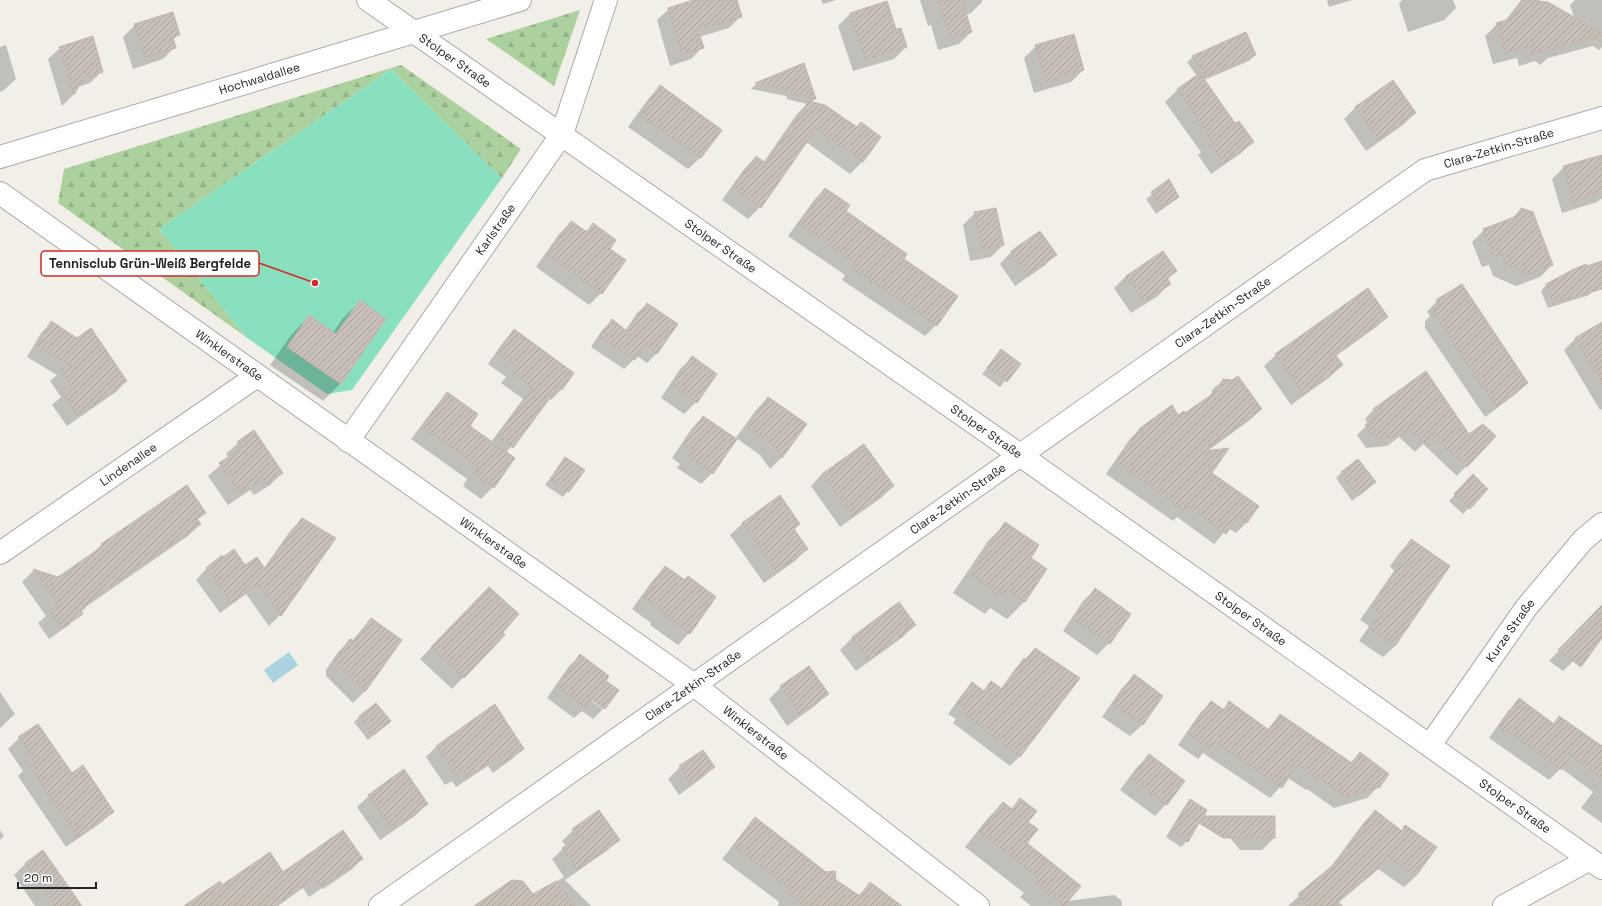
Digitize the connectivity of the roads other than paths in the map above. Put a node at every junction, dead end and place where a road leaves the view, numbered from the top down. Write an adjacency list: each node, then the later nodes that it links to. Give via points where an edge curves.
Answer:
1 (368, 0): 4 (street, Stolper Straße)
2 (520, 0): 4 (street, Hochwaldallee)
3 (606, 0): 6 (street, Karlstraße)
4 (415, 33): 6 (street, Stolper Straße); 7 (street, Hochwaldallee)
5 (1602, 118): 11 (street, Clara-Zetkin-Straße, via 1425,170)
6 (562, 134): 10 (street, Karlstraße); 11 (street, Stolper Straße)
7 (0, 157)
8 (0, 193): 9 (street, Winklerstraße)
9 (257, 376): 10 (street, Winklerstraße); 13 (street, Lindenallee)
10 (348, 440): 14 (street, Winklerstraße)
11 (1020, 455): 14 (street, Clara-Zetkin-Straße); 15 (street, Stolper Straße)
12 (1602, 524): 15 (street, Kurze Straße, via 1583,540 1526,608)
13 (0, 553)
14 (694, 685): 17 (street, Clara-Zetkin-Straße); 18 (street, Winklerstraße)
15 (1430, 745): 16 (street, Stolper Straße)
16 (1596, 864): 19 (street)
17 (380, 906)
18 (978, 906)
19 (1504, 906)

